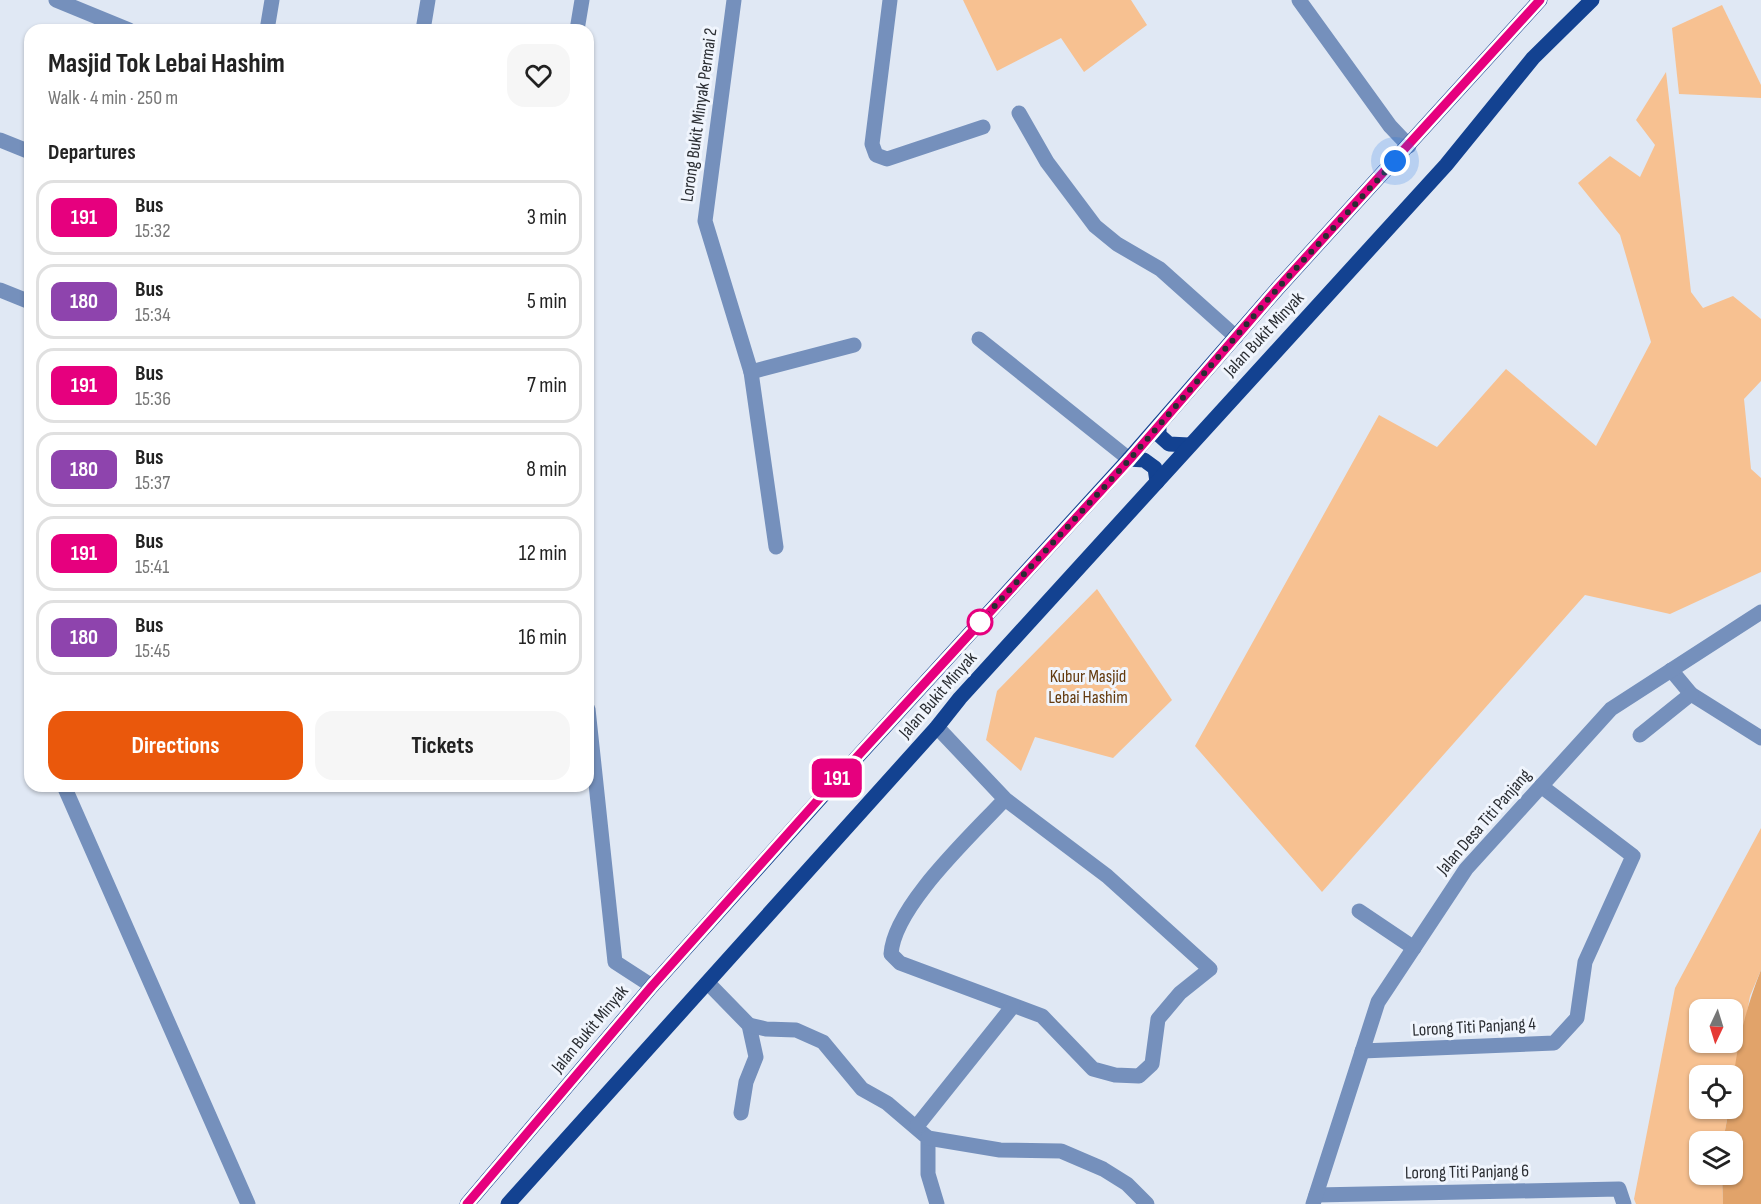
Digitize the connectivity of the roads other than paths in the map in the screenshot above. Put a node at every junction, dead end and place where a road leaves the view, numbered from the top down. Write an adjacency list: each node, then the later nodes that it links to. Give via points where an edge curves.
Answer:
1 (56, 0): 10 (street)
2 (272, 0): 11 (street)
3 (428, 0): 12 (street)
4 (582, 0): 13 (street)
5 (734, 0): 24 (street, Lorong Bukit Minyak Permai 2, via 705,221)
6 (890, 0): 15 (street, via 873,144 876,155 887,159)
7 (1299, 0): 17 (street, via 1390,126)
8 (1540, 0): 17 (main road, Jalan Bukit Minyak)
9 (1592, 0): 26 (main road, Jalan Bukit Minyak, via 1533,58 1446,165)
10 (114, 24)
11 (268, 24)
12 (424, 24)
13 (578, 24)
14 (1019, 112): 21 (street, via 1047,162 1095,226 1160,269)
15 (982, 127)
16 (0, 140): 18 (street)
17 (1409, 146): 21 (main road, Jalan Bukit Minyak)
18 (24, 150)
19 (0, 290): 20 (street)
20 (24, 300)
21 (1236, 336): 25 (main road, Jalan Bukit Minyak)
22 (979, 339): 27 (street)
23 (854, 345): 24 (street)
24 (751, 372): 29 (street, Lorong Bukit Minyak Permai 2)
25 (1159, 425): 26 (main road, via 1159,435 1169,444); 27 (main road, Jalan Bukit Minyak)
26 (1189, 445): 28 (main road, Jalan Bukit Minyak)
27 (1130, 459): 28 (main road, via 1144,460 1155,468); 43 (main road, Jalan Bukit Minyak)
28 (1157, 482): 33 (main road, Jalan Bukit Minyak)
29 (776, 547)
30 (1761, 612): 31 (street, Jalan Desa Titi Panjang)
31 (1671, 670): 32 (street); 37 (street, Jalan Desa Titi Panjang, via 1611,709)
32 (1691, 694): 34 (street); 35 (street)
33 (937, 728): 39 (street); 42 (main road, Jalan Bukit Minyak)
34 (1640, 735)
35 (1761, 738)
36 (594, 765): 43 (street, via 615,962)
37 (1541, 786): 41 (street, Jalan Desa Titi Panjang, via 1466,868); 46 (street, Lorong Titi Panjang 4, via 1633,856 1585,963 1577,1018 1554,1043)
38 (67, 792): 51 (street)
39 (1005, 799): 44 (street, via 912,905 892,938 891,954 900,963); 44 (street, via 1107,876 1210,969 1180,993 1158,1019 1152,1064 1139,1076 1093,1069 1042,1016)
40 (1359, 911): 41 (street)
41 (1414, 948): 46 (street, Jalan Desa Titi Panjang, via 1378,1002)
42 (708, 983): 45 (street); 53 (main road, Jalan Bukit Minyak)
43 (652, 986): 52 (main road, Jalan Bukit Minyak)
44 (1013, 1006): 48 (street)
45 (749, 1025): 47 (street, via 756,1057 746,1082); 48 (street, via 796,1030 823,1042 862,1089)
46 (1362, 1051): 50 (street, Jalan Desa Titi Panjang)
47 (741, 1113)
48 (917, 1126): 49 (street)
49 (928, 1138): 54 (street, via 928,1174); 55 (street, via 1000,1150 1061,1151 1103,1169 1127,1184)
50 (1314, 1199): 56 (street, Lorong Titi Panjang 6, via 1619,1189)
51 (248, 1204)
52 (466, 1204)
53 (508, 1204)
54 (937, 1204)
55 (1147, 1204)
56 (1624, 1204)

